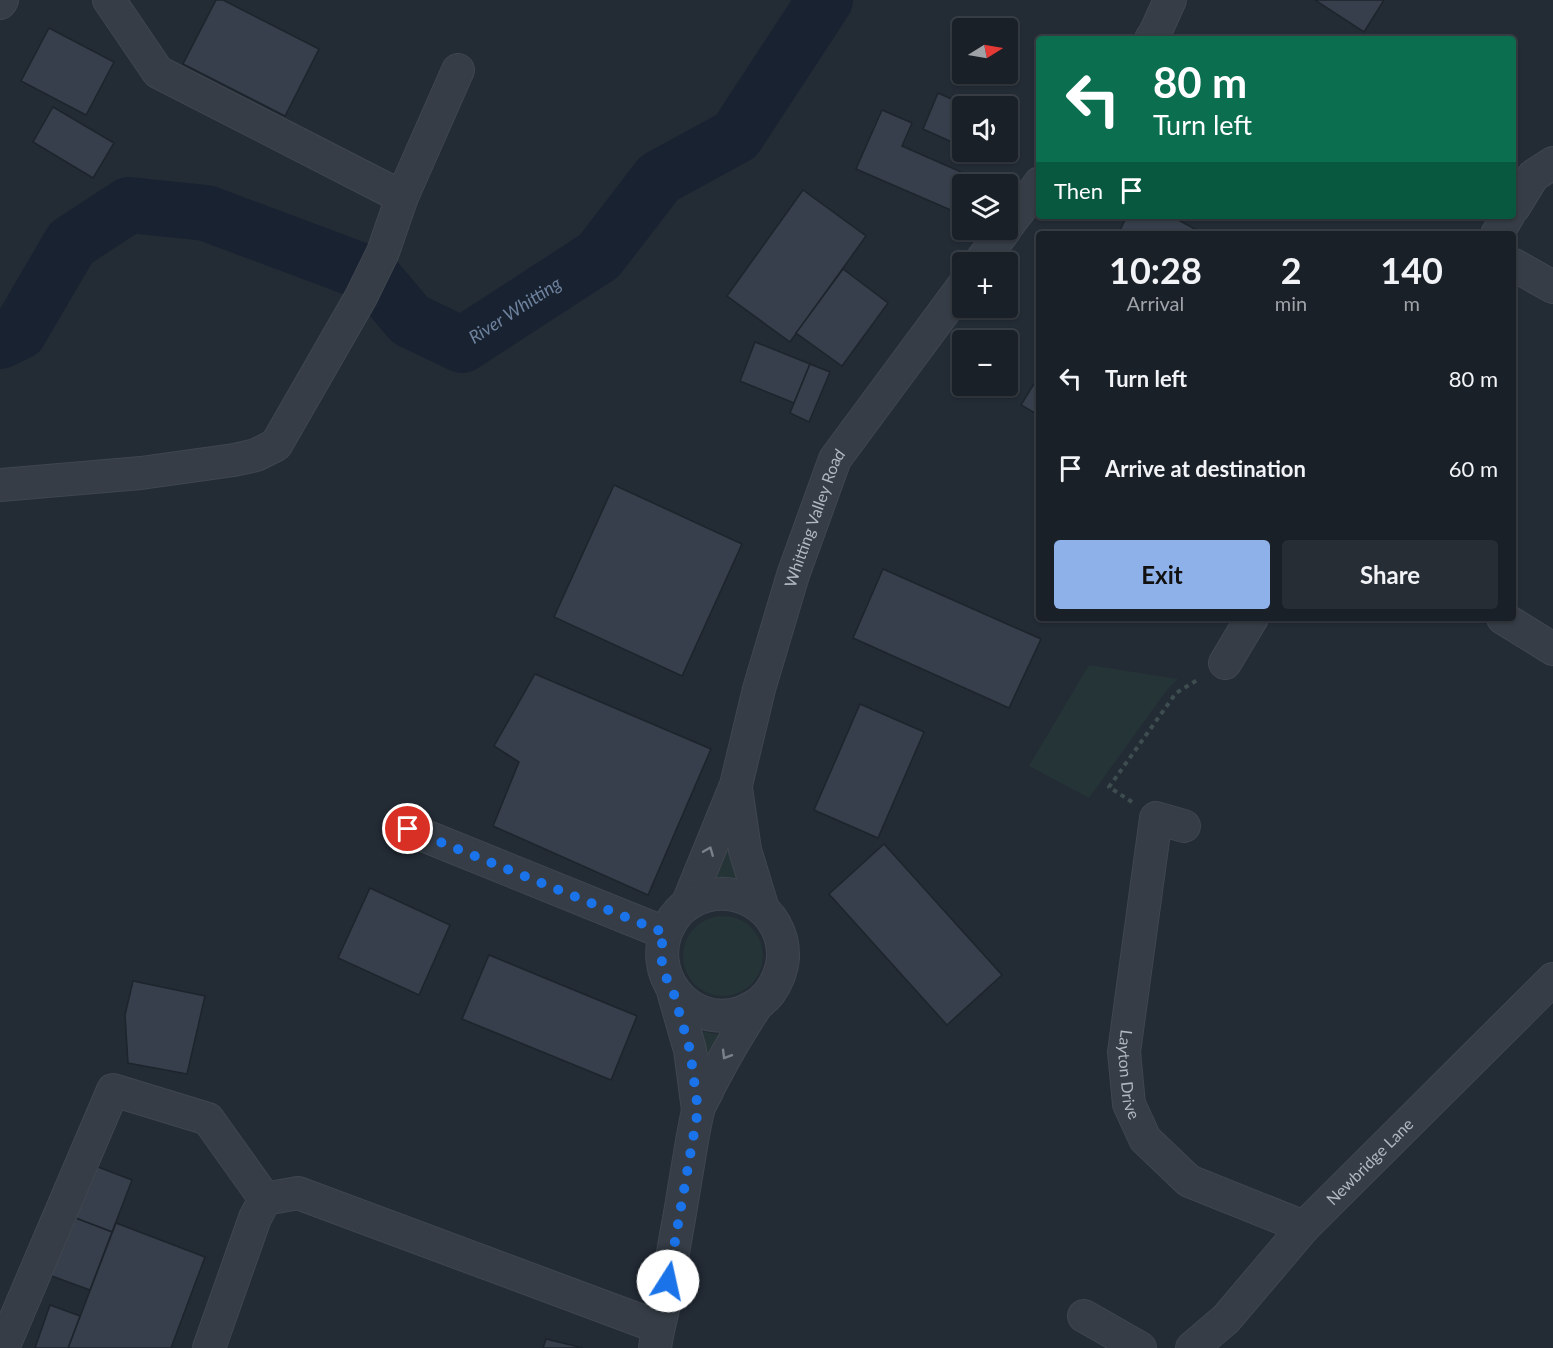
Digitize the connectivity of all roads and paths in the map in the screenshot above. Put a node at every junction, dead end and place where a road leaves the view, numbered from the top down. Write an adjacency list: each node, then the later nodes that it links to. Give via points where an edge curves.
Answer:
1 (109, 0): 7 (street, via 158,72)
2 (1170, 0): 3 (street)
3 (1153, 36)
4 (458, 70): 7 (street)
5 (1553, 163): 8 (street, via 1533,176)
6 (1036, 188): 9 (street)
7 (402, 196): 15 (street, via 383,252 361,297 276,445 234,460 153,472)
8 (1516, 204)
9 (1018, 212)
10 (997, 240): 11 (street)
11 (988, 252)
12 (1516, 265): 13 (street)
13 (1553, 287)
14 (952, 301): 20 (street, Whitting Valley Road, via 835,459 793,575)
15 (0, 485)
16 (1250, 621): 19 (street)
17 (1508, 621): 18 (street)
18 (1553, 649)
19 (1225, 663): 21 (path, via 1176,693 1109,787)
20 (736, 785): 23 (street, Whitting Valley Road, one-way to 20); 24 (street, Whitting Valley Road, via 745,850)
21 (1170, 822): 31 (street, Layton Drive, via 1124,1052 1129,1104 1145,1140 1189,1180)
22 (408, 829): 25 (street)
23 (687, 905): 24 (street, Whitting Valley Road, via 705,896 726,893 746,898); 25 (street, Whitting Valley Road)
24 (764, 909): 28 (street, Whitting Valley Road, via 782,941 783,959 770,993)
25 (665, 933): 27 (street, Whitting Valley Road, via 662,963)
26 (1553, 979): 31 (street, Newbridge Lane)
27 (673, 991): 28 (street, via 686,1004 703,1012 740,1013); 29 (street, Whitting Valley Road, via 690,1050)
28 (756, 1005): 29 (street, Whitting Valley Road, one-way to 29)
29 (698, 1110): 33 (street, Whitting Valley Road)
30 (265, 1199): 33 (street, via 298,1193); 34 (street, via 208,1119 113,1090); 35 (street)
31 (1304, 1227): 37 (street, Newbridge Lane, via 1226,1319)
32 (1084, 1316): 36 (street)
33 (656, 1338)
34 (3, 1348)
35 (209, 1348)
36 (1140, 1348)
37 (1192, 1348)

